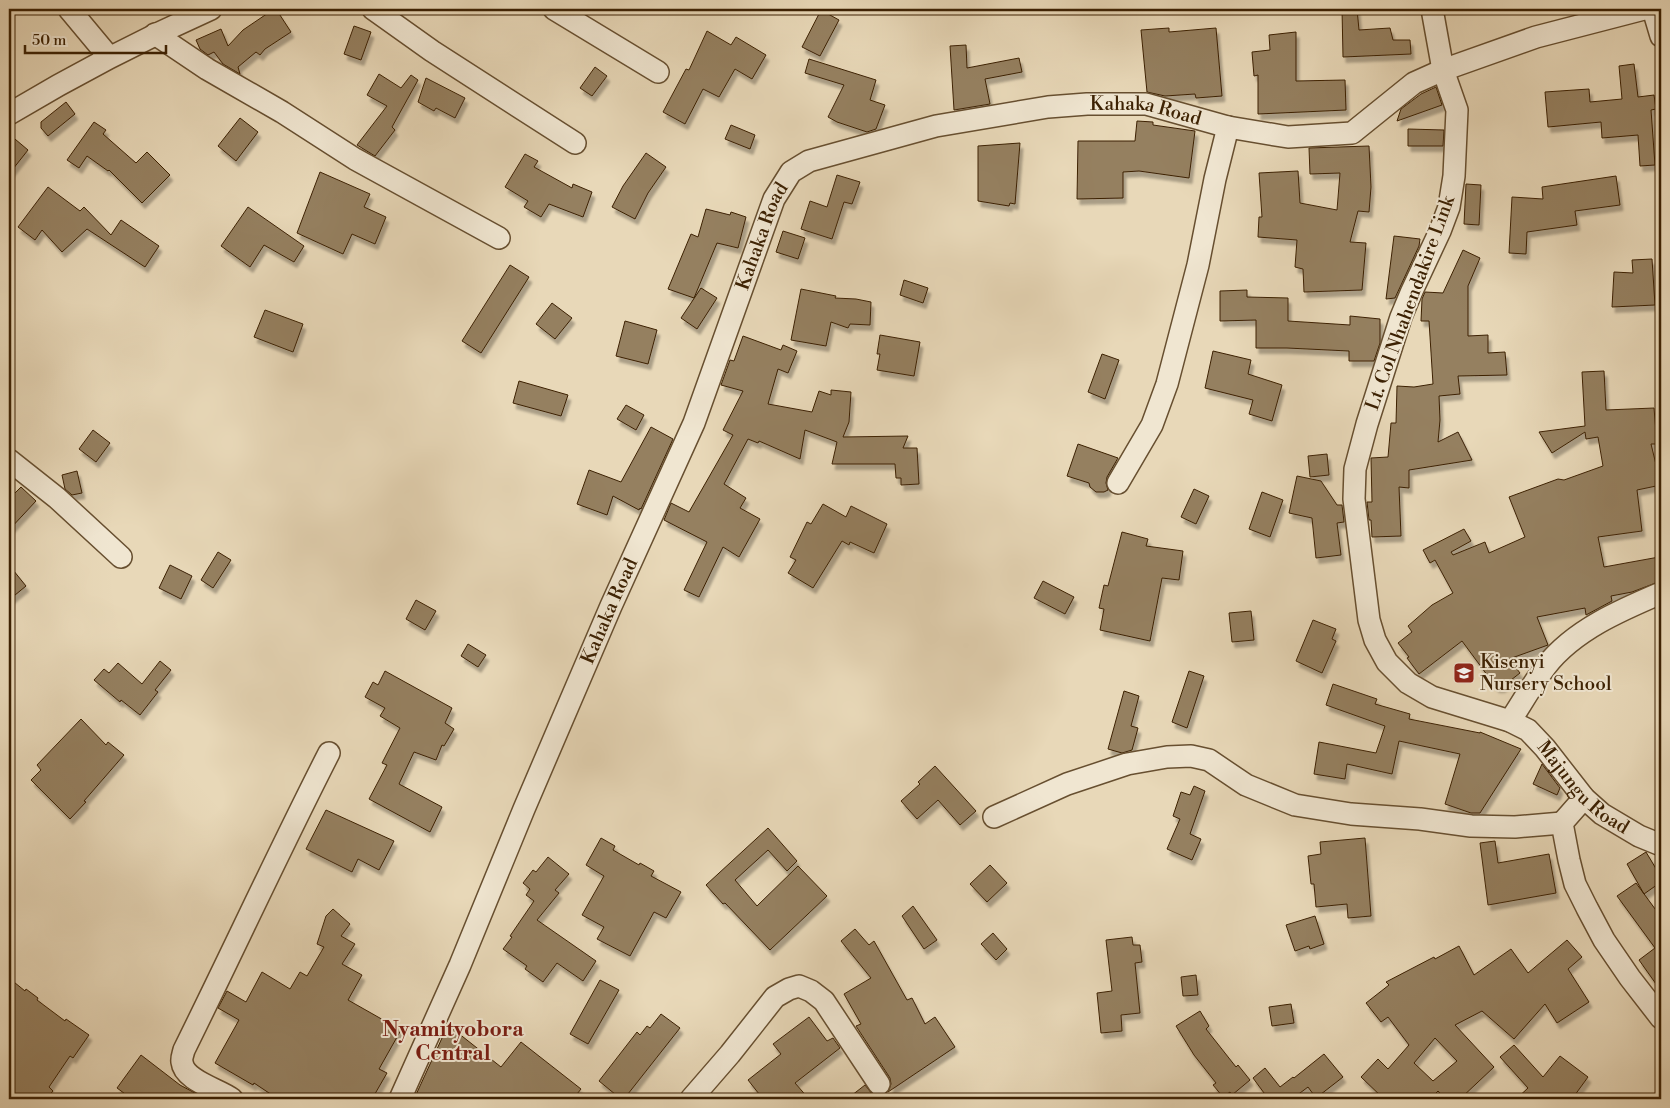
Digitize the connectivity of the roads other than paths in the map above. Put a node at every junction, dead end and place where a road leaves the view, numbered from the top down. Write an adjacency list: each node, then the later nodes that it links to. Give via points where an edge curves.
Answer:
1 (69, 9): 10 (street)
2 (211, 9): 8 (street)
3 (373, 9): 15 (street)
4 (554, 9): 12 (street)
5 (1432, 9): 11 (street, Lt. Col Nhahendakire Link)
6 (1644, 9): 11 (street, Kahaka Road, via 1536,37)
7 (1653, 9): 9 (street)
8 (155, 34): 10 (street); 16 (street, via 206,70 282,112 355,159)
9 (1661, 36)
10 (109, 57): 13 (street)
11 (1443, 70): 14 (street, Kahaka Road, via 1414,83 1352,133 1288,138); 21 (street, Lt. Col Nhahendakire Link, via 1457,110 1449,207 1401,317 1366,424 1355,469 1354,498 1369,620 1387,662 1408,684 1432,697)
12 (658, 72)
13 (9, 114)
14 (1228, 127): 18 (street, via 1198,265 1167,384 1152,425); 30 (street, Kahaka Road, via 1146,104 1048,108 936,126 809,161 791,172 774,199 694,423 611,606)
15 (575, 143)
16 (499, 238)
17 (9, 460): 19 (street, via 57,498)
18 (1118, 483)
19 (121, 557)
20 (1661, 593): 21 (street, via 1614,613 1563,648 1546,666)
21 (1510, 721): 23 (street, Majungu Road, via 1528,730)
22 (329, 753): 29 (street, via 184,1050 181,1062 185,1071)
23 (1584, 798): 25 (street); 26 (street, Majungu Road, via 1602,814)
24 (994, 817): 25 (street, via 1067,784 1127,764 1191,756 1209,760 1246,785 1295,805 1471,826 1515,827)
25 (1562, 822): 27 (street, via 1568,860 1587,908 1604,940)
26 (1661, 845)
27 (1661, 1018)
28 (879, 1084): 31 (street, via 824,1001 799,986 775,997)
29 (232, 1099)
30 (400, 1099)
31 (691, 1099)

